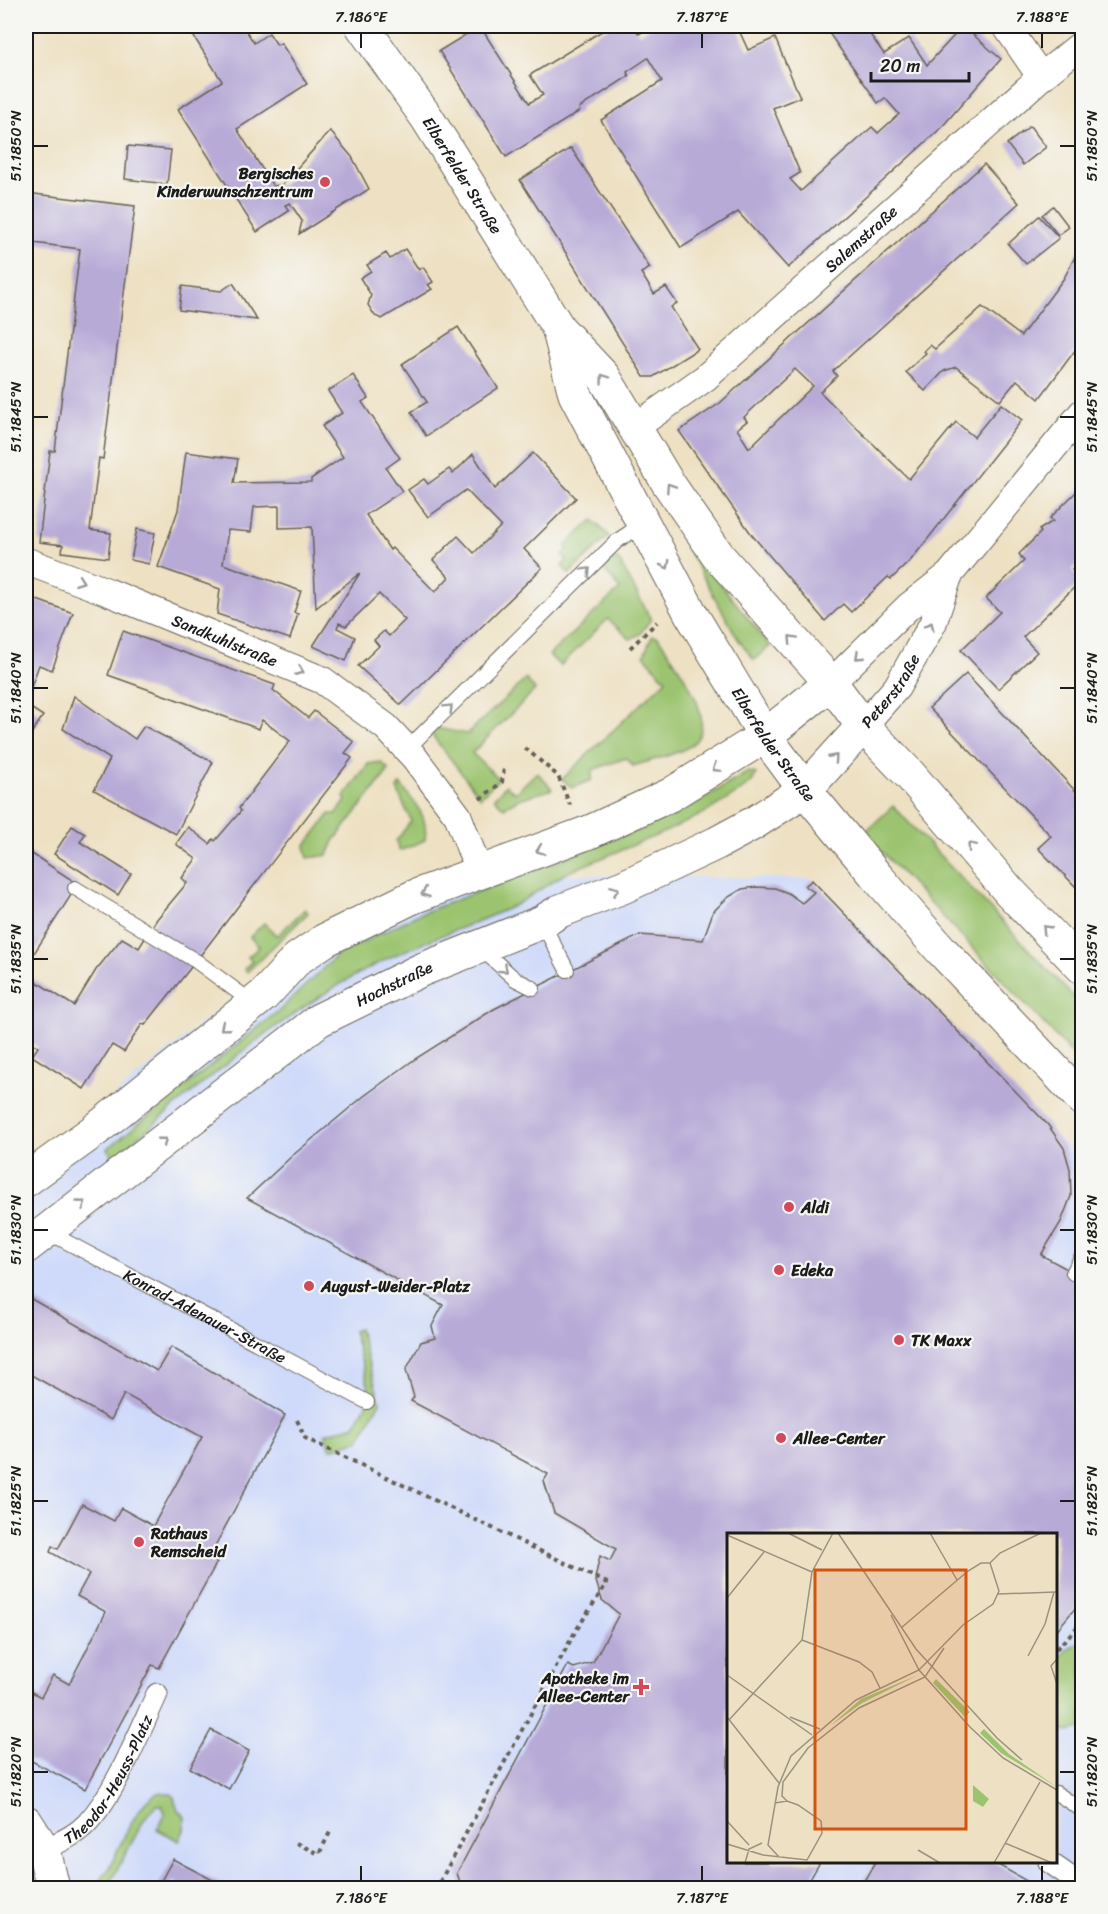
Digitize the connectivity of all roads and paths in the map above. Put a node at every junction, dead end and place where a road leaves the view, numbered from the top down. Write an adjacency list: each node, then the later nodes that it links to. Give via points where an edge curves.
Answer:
1 (362, 26): 5 (main road, Elberfelder Straße, via 428,118)
2 (1006, 26): 4 (street)
3 (1083, 44): 4 (street, Salemstraße)
4 (1041, 77): 7 (street, Salemstraße, via 705,378)
5 (559, 329): 7 (main road, Elberfelder Straße, one-way to 5, via 604,376); 8 (main road, Elberfelder Straße, via 575,394)
6 (1083, 413): 10 (street, Peterstraße)
7 (634, 428): 13 (main road, Elberfelder Straße, one-way to 7, via 720,558)
8 (644, 523): 15 (main road, Elberfelder Straße, one-way to 15, via 691,614); 17 (lane, one-way to 8, via 617,541)
9 (26, 561): 17 (street, Sandkuhlstraße, one-way to 17, via 322,680 386,727)
10 (949, 575): 13 (street, Peterstraße, one-way to 13, via 908,607); 14 (street, Peterstraße, one-way to 10, via 897,687 933,623)
11 (647, 632): 12 (path)
12 (630, 648)
13 (831, 683): 14 (main road, Elberfelder Straße); 15 (main road)
14 (863, 726): 19 (main road, Peterstraße, one-way to 14); 26 (main road, Elberfelder Straße, one-way to 14, via 1009,891)
15 (765, 736): 19 (main road, Elberfelder Straße); 21 (main road, one-way to 21, via 670,795)
16 (525, 748): 21 (path, via 558,776)
17 (407, 749): 20 (street)
18 (504, 768): 20 (path, via 502,782)
19 (805, 790): 24 (main road, Hochstraße, one-way to 19, via 717,843); 30 (main road, Elberfelder Straße, via 942,951)
20 (458, 816): 22 (street)
21 (582, 834): 22 (main road, one-way to 22)
22 (479, 872): 29 (main road, one-way to 29, via 413,897 325,940 297,958)
23 (75, 888): 29 (lane, via 196,961)
24 (542, 922): 25 (main road, Hochstraße); 27 (lane)
25 (477, 946): 28 (lane, one-way to 28, via 515,979); 32 (main road, Hochstraße, one-way to 25, via 319,1020)
26 (1083, 967)
27 (567, 970)
28 (533, 988)
29 (254, 1004): 31 (main road, one-way to 31, via 94,1131)
30 (1083, 1099)
31 (28, 1175): 32 (main road)
32 (32, 1235): 33 (lane, Konrad-Adenauer-Straße)
33 (366, 1402)
34 (297, 1420): 48 (path, via 305,1437 607,1583 575,1632)
35 (1076, 1607): 36 (path)
36 (1083, 1614)
37 (1083, 1622): 38 (path)
38 (1057, 1648)
39 (157, 1694): 45 (street, Theodor-Heuss-Platz, via 127,1760 88,1822)
40 (1057, 1794): 41 (lane)
41 (1083, 1810)
42 (26, 1822): 45 (main road)
43 (331, 1830): 44 (path, via 319,1854)
44 (296, 1843)
45 (44, 1850): 49 (main road)
46 (1050, 1863): 47 (street)
47 (1083, 1885)
48 (437, 1887)
49 (53, 1888)

